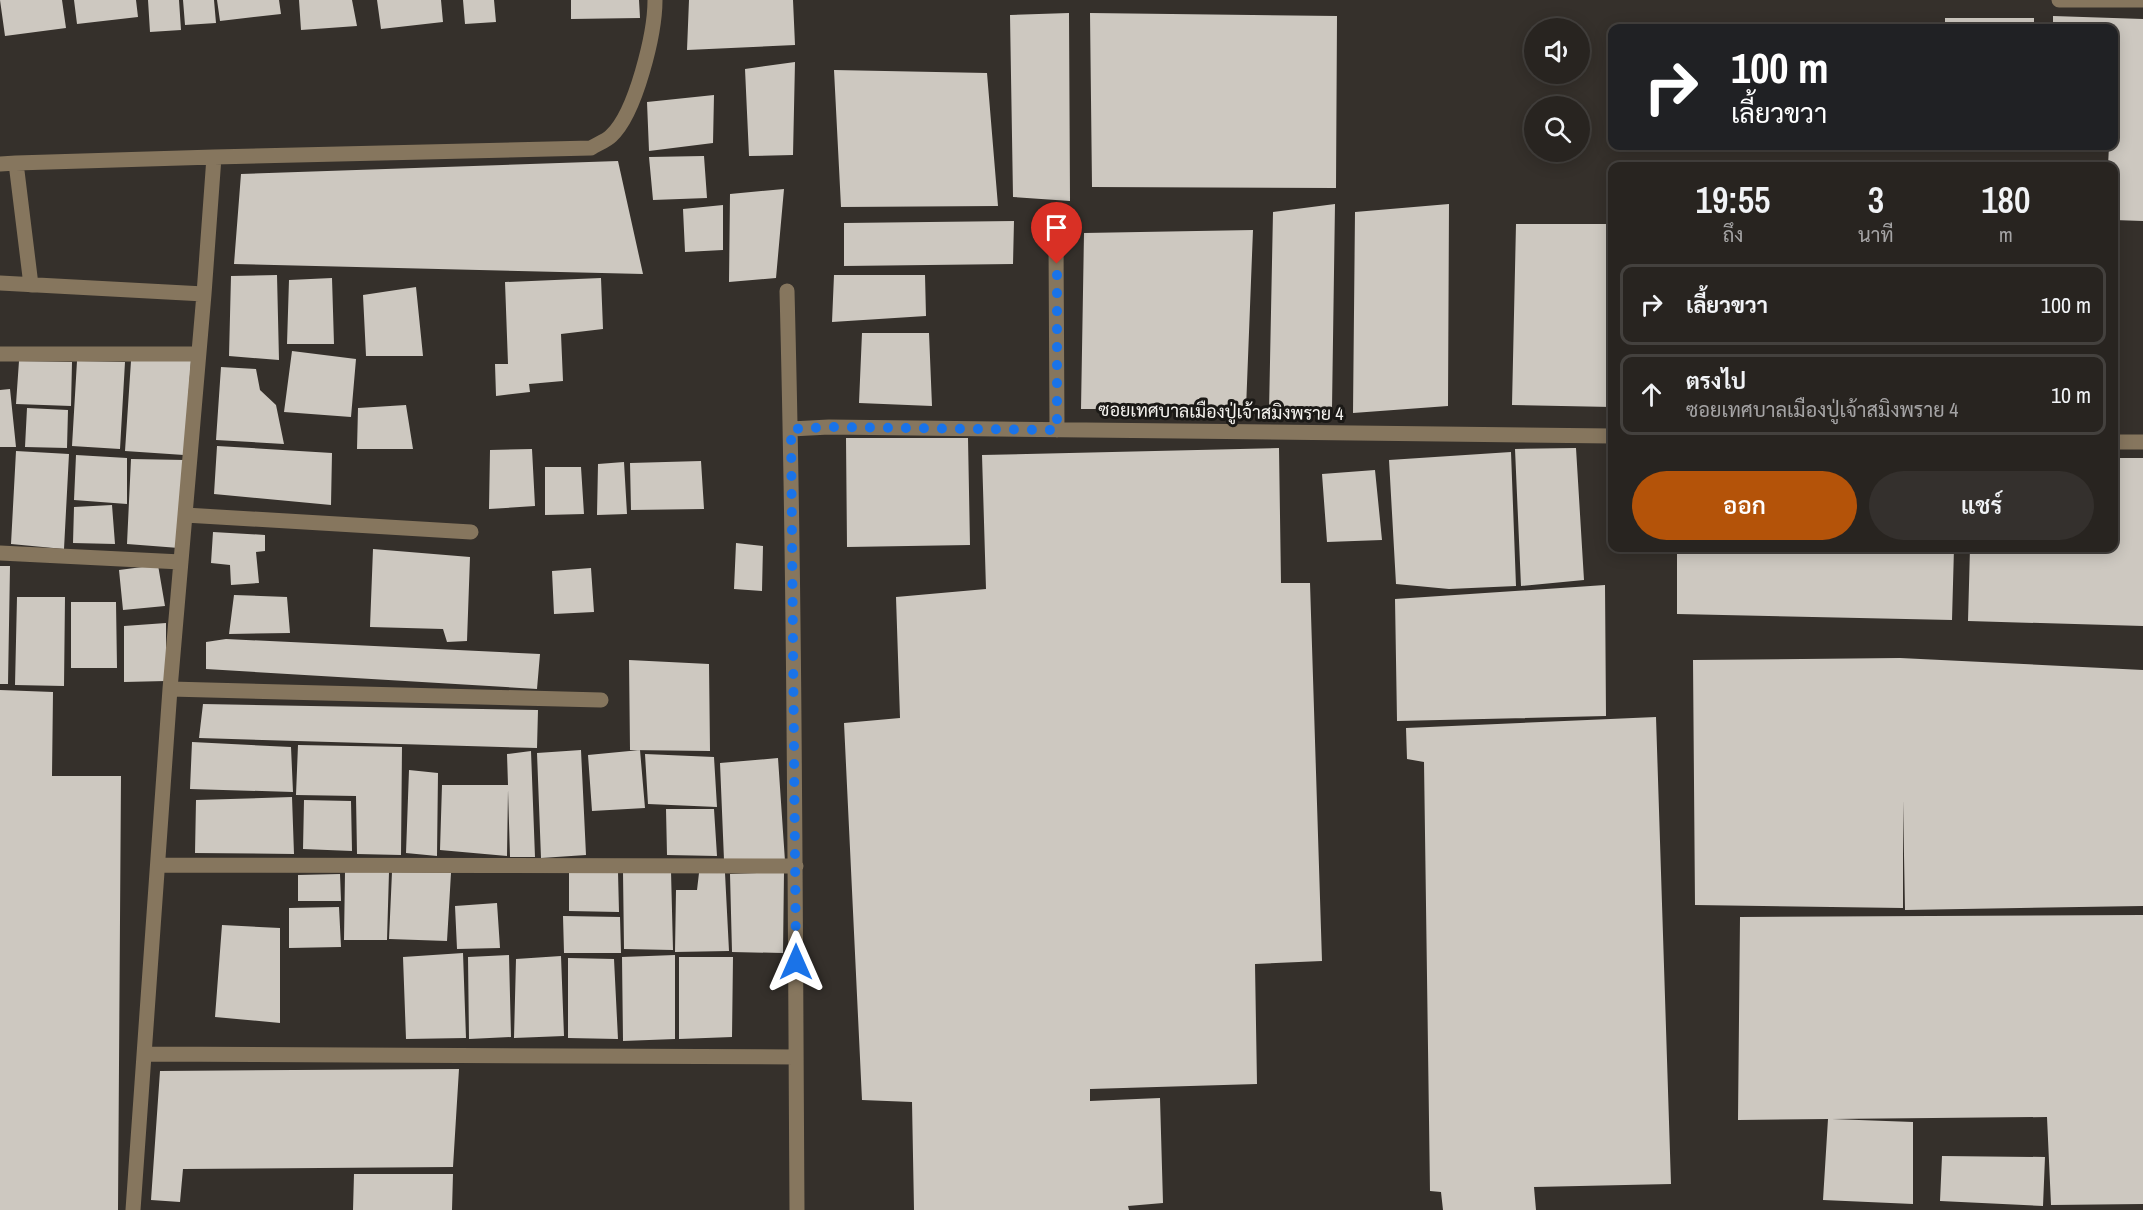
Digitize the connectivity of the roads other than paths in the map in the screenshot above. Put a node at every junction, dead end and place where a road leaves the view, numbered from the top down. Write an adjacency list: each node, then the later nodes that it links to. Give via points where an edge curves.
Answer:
1 (655, 0): 4 (street, via 655,18 633,104 611,136 591,148)
2 (2059, 0): 3 (street)
3 (2143, 0)
4 (214, 157): 5 (street); 11 (street)
5 (16, 163): 6 (street); 9 (street)
6 (0, 164)
7 (1056, 240): 15 (street)
8 (0, 283): 9 (street)
9 (31, 285): 11 (street)
10 (787, 291): 14 (street)
11 (204, 294): 13 (street)
12 (0, 354): 13 (street)
13 (198, 354): 19 (street)
14 (796, 429): 15 (street, ซอยเทศบาลเมืองปู่เจ้าสมิงพราย 4); 26 (street)
15 (1057, 430): 16 (street, ซอยเทศบาลเมืองปู่เจ้าสมิงพราย 4)
16 (1608, 436)
17 (2118, 442): 18 (street)
18 (2143, 442)
19 (185, 515): 20 (street); 22 (street)
20 (471, 532)
21 (0, 553): 22 (street)
22 (181, 562): 23 (street)
23 (170, 689): 24 (street); 25 (street)
24 (601, 700)
25 (158, 865): 26 (street); 27 (street)
26 (796, 867): 28 (street)
27 (144, 1054): 28 (street); 29 (street)
28 (796, 1057): 30 (street)
29 (133, 1210)
30 (796, 1210)

